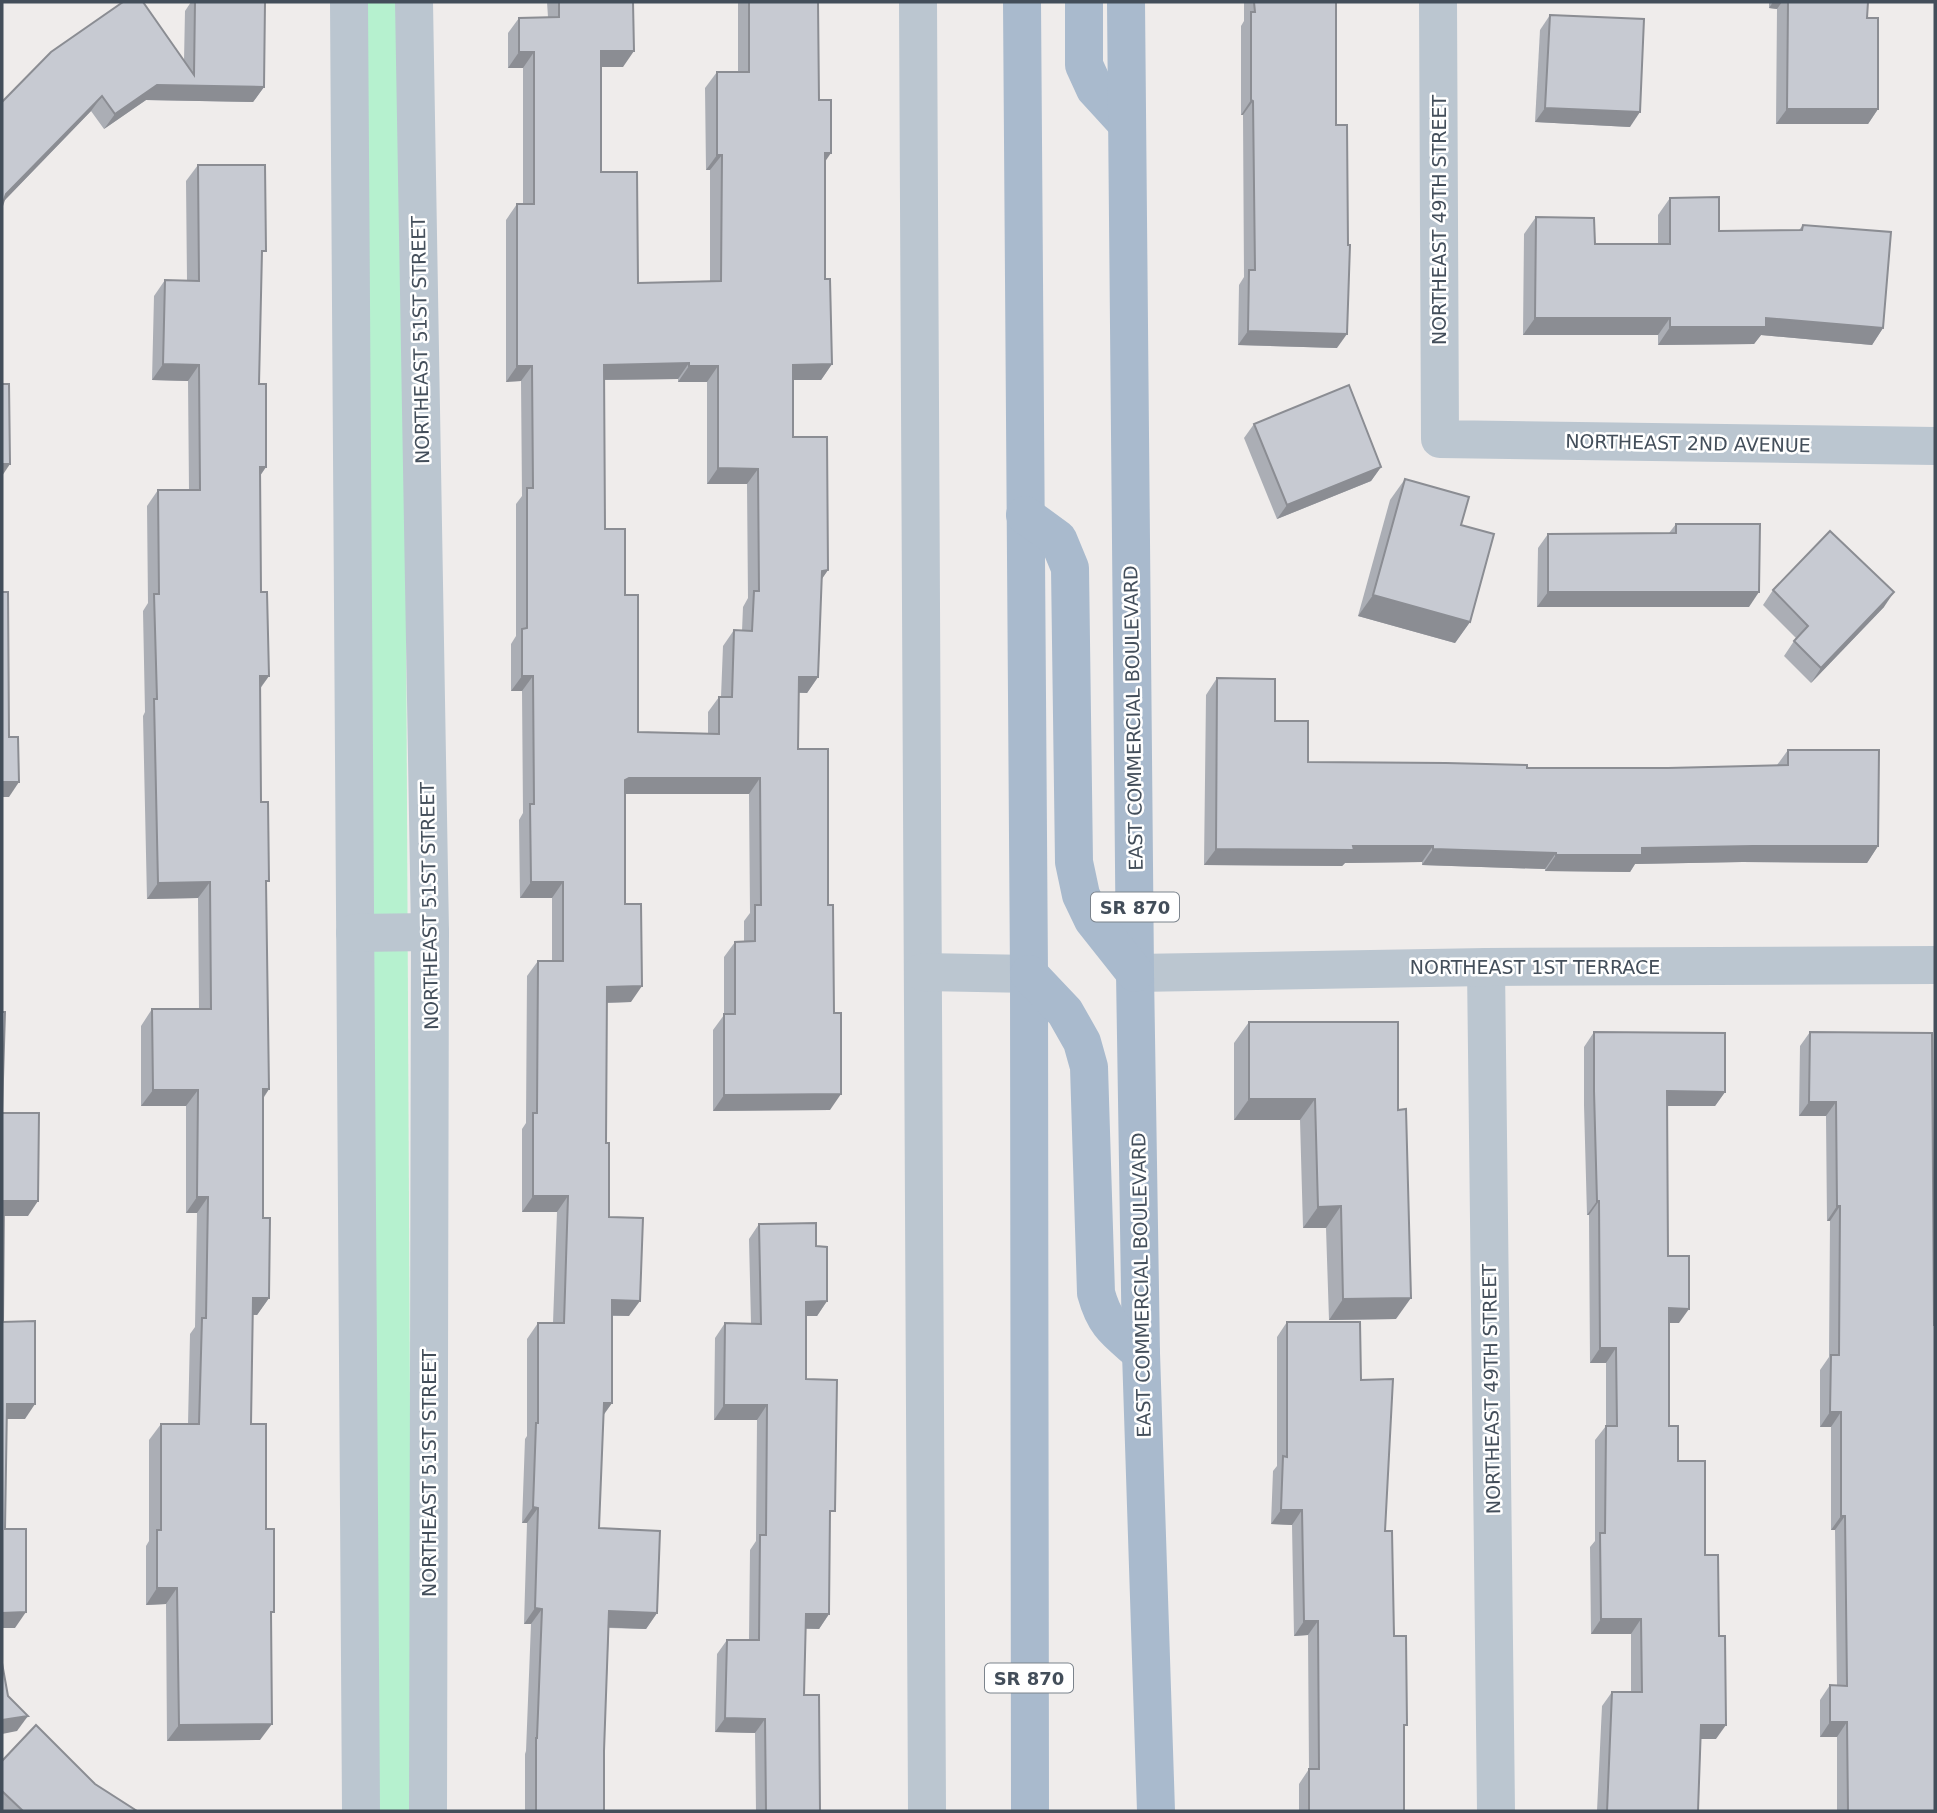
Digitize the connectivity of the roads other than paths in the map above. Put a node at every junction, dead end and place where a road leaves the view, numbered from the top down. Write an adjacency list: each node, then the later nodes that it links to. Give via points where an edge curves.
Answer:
1 (349, 2): 13 (street)
2 (414, 2): 12 (street, NORTHEAST 51ST STREET)
3 (918, 2): 16 (street)
4 (1023, 2): 11 (main road, SR 870)
5 (1084, 2): 8 (main road, via 1084,65 1095,89)
6 (1126, 2): 8 (main road, EAST COMMERCIAL BOULEVARD / SR 870)
7 (1438, 2): 9 (street, NORTHEAST 49TH STREET)
8 (1127, 124): 17 (main road, EAST COMMERCIAL BOULEVARD / SR 870)
9 (1440, 439): 10 (street, NORTHEAST 2ND AVENUE)
10 (1935, 446)
11 (1025, 515): 17 (main road, via 1058,539 1070,568 1074,862 1081,895 1093,920); 18 (main road, SR 870)
12 (430, 932): 13 (street); 21 (street, NORTHEAST 51ST STREET)
13 (355, 933): 20 (street)
14 (1935, 965): 15 (street, NORTHEAST 1ST TERRACE)
15 (1486, 967): 17 (street, NORTHEAST 1ST TERRACE); 25 (street, NORTHEAST 49TH STREET)
16 (923, 972): 18 (street); 22 (street)
17 (1135, 973): 19 (main road, EAST COMMERCIAL BOULEVARD / SR 870)
18 (1029, 974): 19 (main road, via 1065,1012 1082,1042 1089,1067 1096,1293 1102,1314); 23 (main road, SR 870)
19 (1141, 1353): 24 (main road, EAST COMMERCIAL BOULEVARD / SR 870)
20 (361, 1811)
21 (428, 1811)
22 (927, 1811)
23 (1030, 1811)
24 (1156, 1811)
25 (1496, 1811)

